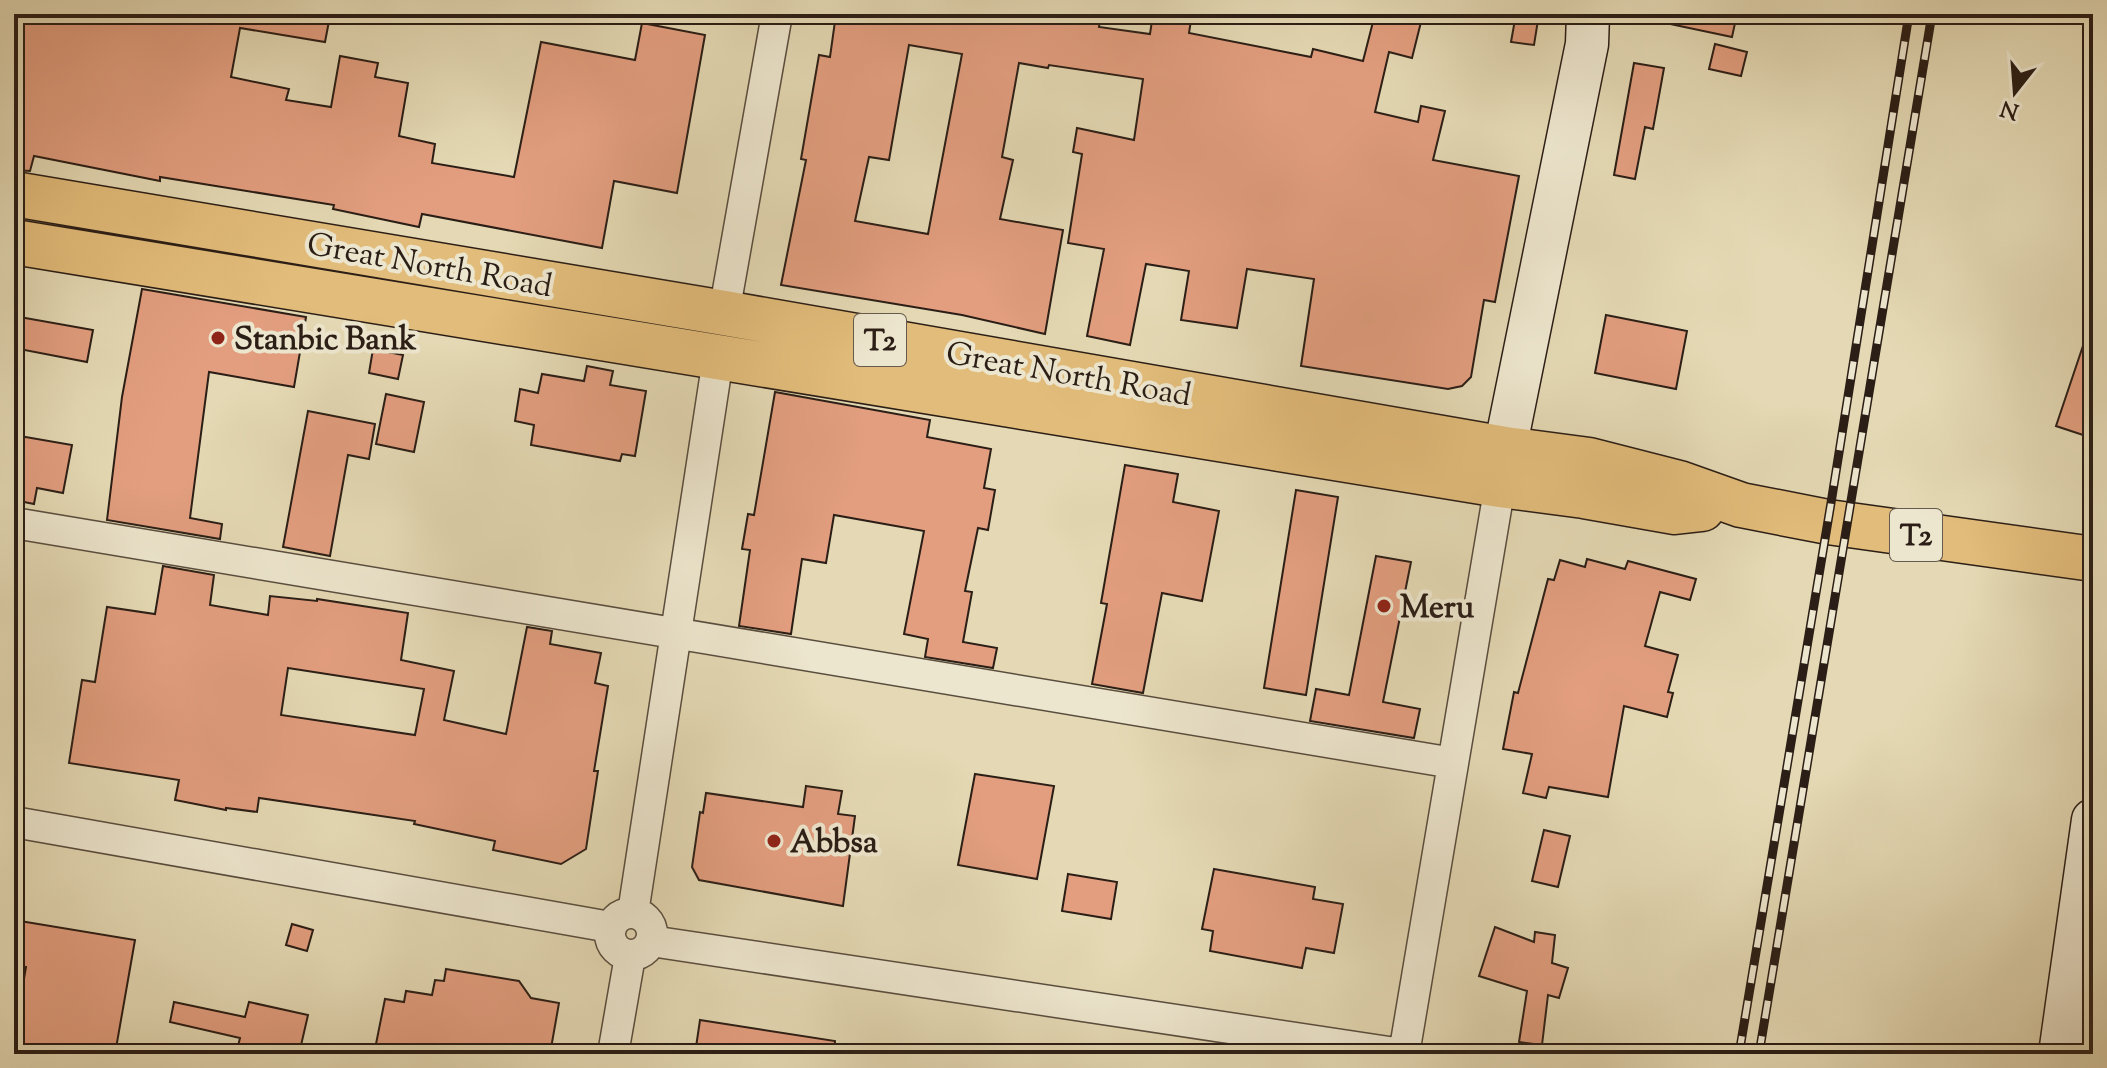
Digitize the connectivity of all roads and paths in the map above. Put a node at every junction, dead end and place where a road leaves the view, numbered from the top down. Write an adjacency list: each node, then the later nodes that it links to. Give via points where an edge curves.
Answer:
1 (777, 14): 9 (street)
2 (1593, 24): 11 (main road)
3 (14, 194): 4 (highway, Great North Road / T2)
4 (252, 234): 6 (highway, Great North Road / T2); 7 (highway, via 263,245 264,261 256,274)
5 (14, 242): 7 (highway, Great North Road / T2)
6 (321, 245): 8 (highway, via 304,267); 9 (highway, Great North Road / T2)
7 (240, 280): 8 (highway, Great North Road / T2)
8 (316, 293): 10 (highway, Great North Road / T2)
9 (724, 313): 11 (highway, Great North Road / T2)
10 (718, 359): 11 (highway, Great North Road / T2); 14 (street)
11 (1503, 467): 13 (highway, Great North Road / T2, via 1589,460 1741,505); 15 (street)
12 (14, 523): 14 (street)
13 (2093, 559)
14 (676, 633): 15 (street); 18 (street)
15 (1453, 763): 21 (street)
16 (2093, 820): 22 (main road)
17 (14, 822): 18 (street)
18 (622, 920): 19 (street, via 613,946 620,953)
19 (641, 948): 20 (street); 21 (street)
20 (613, 1054)
21 (1403, 1054)
22 (2060, 1054)

